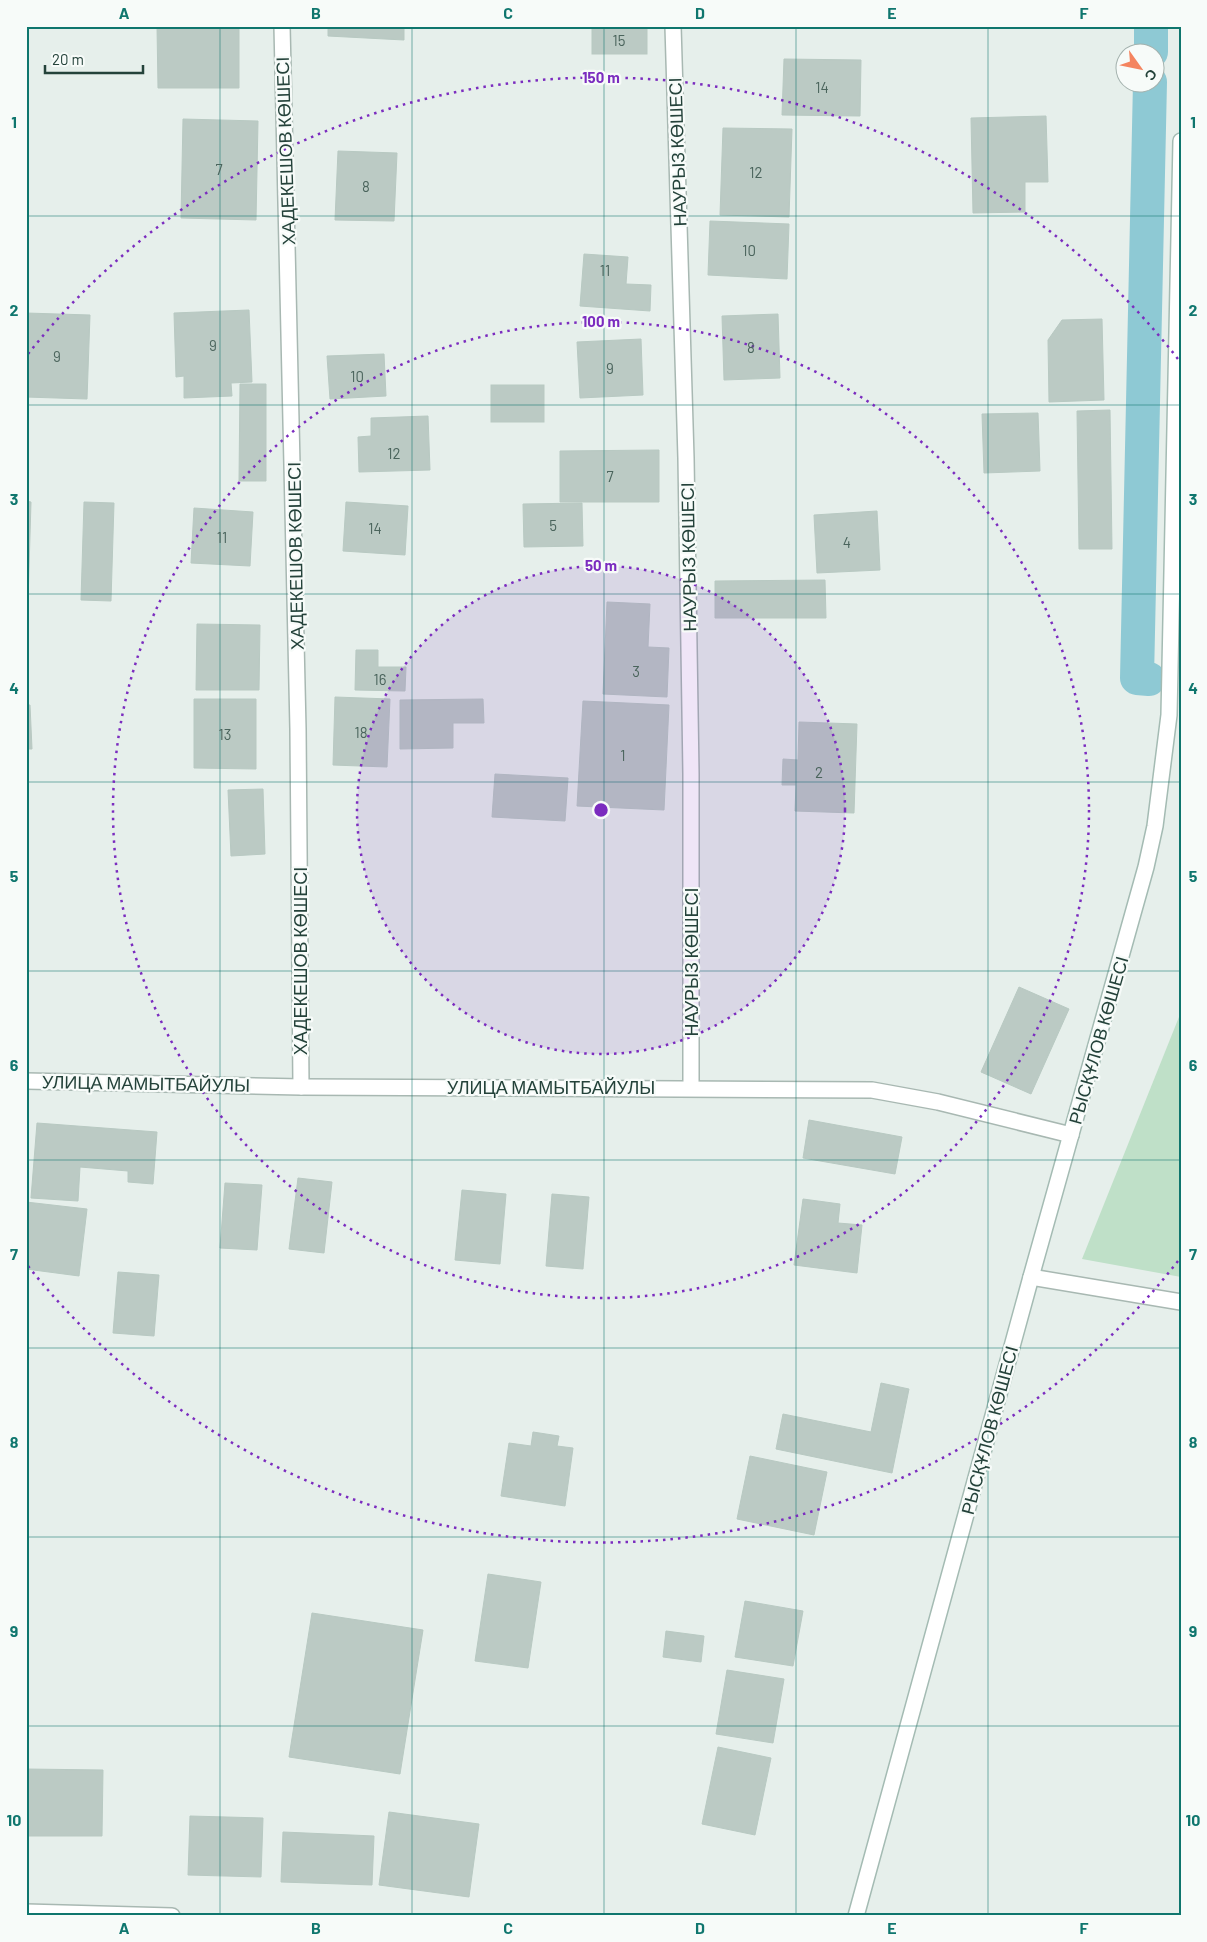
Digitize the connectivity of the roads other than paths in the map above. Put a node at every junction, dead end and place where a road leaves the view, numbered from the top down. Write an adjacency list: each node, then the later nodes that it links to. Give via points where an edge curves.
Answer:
1 (282, 26): 6 (street, ХАДЕКЕШОВ КӨШЕСІ, via 298,728)
2 (673, 26): 7 (street, НАУРЫЗ КӨШЕСІ, via 692,774)
3 (1181, 141): 4 (street, РЫСҚҰЛОВ КӨШЕСІ)
4 (1175, 716): 8 (street, РЫСҚҰЛОВ КӨШЕСІ, via 1146,867)
5 (26, 1081): 6 (street, УЛИЦА МАМЫТБАЙУЛЫ)
6 (301, 1087): 7 (street, УЛИЦА МАМЫТБАЙУЛЫ)
7 (691, 1088): 8 (street, УЛИЦА МАМЫТБАЙУЛЫ, via 872,1090 938,1102)
8 (1071, 1135): 9 (street, РЫСҚҰЛОВ КӨШЕСІ)
9 (1031, 1277): 10 (street); 13 (street, РЫСҚҰЛОВ КӨШЕСІ)
10 (1181, 1302)
11 (26, 1912): 12 (street)
12 (172, 1916)
13 (856, 1916)

